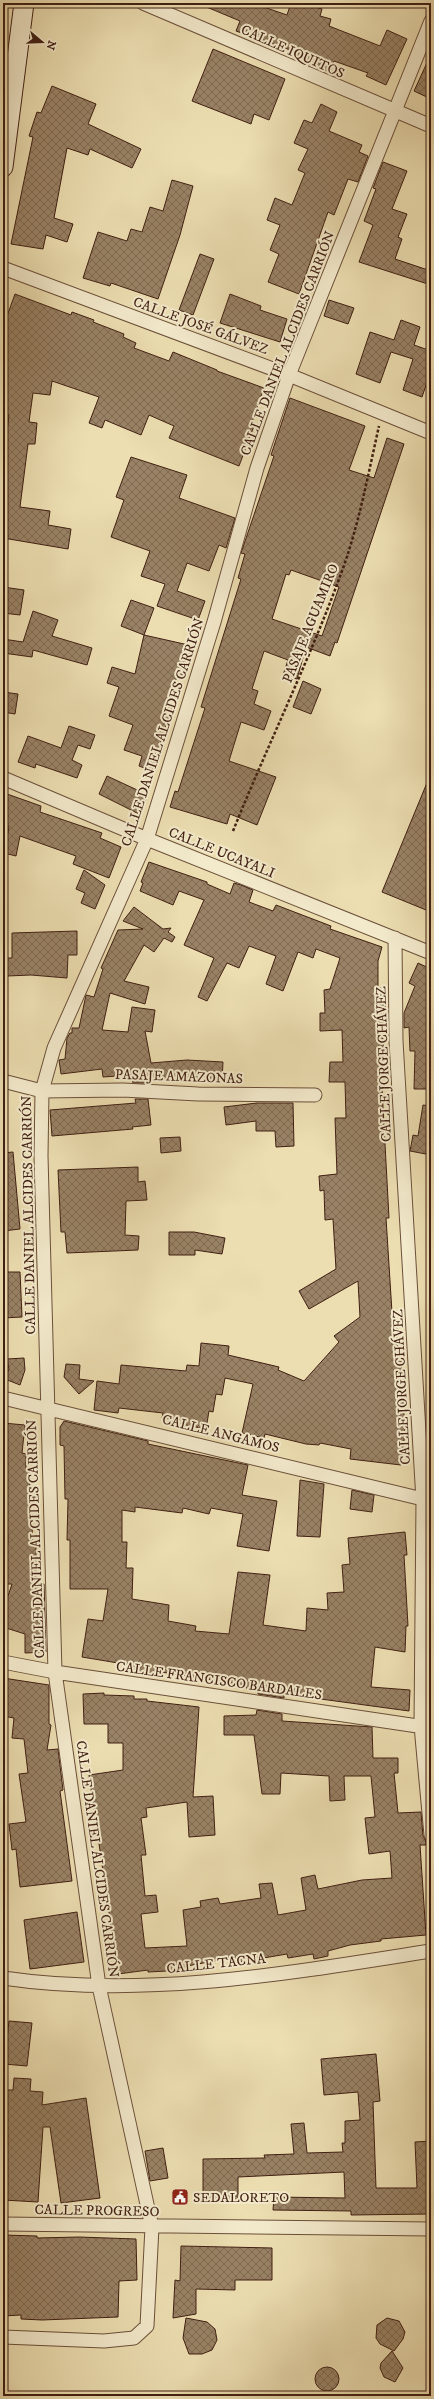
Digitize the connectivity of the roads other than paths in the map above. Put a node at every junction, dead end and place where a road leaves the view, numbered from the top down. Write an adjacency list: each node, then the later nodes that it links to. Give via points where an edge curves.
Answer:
1 (24, 3): 6 (street)
2 (143, 3): 4 (street, CALLE IQUITOS)
3 (431, 21): 4 (street, CALLE DANIEL ALCIDES CARRIÓN)
4 (394, 112): 5 (street, CALLE IQUITOS); 8 (street, CALLE DANIEL ALCIDES CARRIÓN)
5 (431, 126)
6 (3, 166)
7 (3, 268): 8 (street, CALLE JOSÉ GÁLVEZ)
8 (289, 375): 9 (street, CALLE JOSÉ GÁLVEZ); 11 (street, CALLE DANIEL ALCIDES CARRIÓN, via 257,468 214,622)
9 (431, 433)
10 (3, 778): 11 (street, CALLE UCAYALI)
11 (147, 839): 12 (street, CALLE UCAYALI); 15 (street, CALLE DANIEL ALCIDES CARRIÓN, via 54,1048)
12 (395, 938): 13 (street, CALLE UCAYALI); 19 (street, CALLE JORGE CHÁVEZ, via 396,1041)
13 (431, 952)
14 (3, 1081): 15 (street, PASAJE AMAZONAS)
15 (42, 1091): 16 (street, PASAJE AMAZONAS, via 123,1090 198,1094); 18 (street, CALLE DANIEL ALCIDES CARRIÓN, via 41,1156)
16 (315, 1095)
17 (3, 1398): 18 (street, CALLE ANGAMOS)
18 (48, 1407): 19 (street, CALLE ANGAMOS); 21 (street, CALLE DANIEL ALCIDES CARRIÓN)
19 (427, 1500): 22 (street, CALLE JORGE CHÁVEZ)
20 (3, 1662): 21 (street, CALLE FRANCISCO BARDALES)
21 (55, 1672): 22 (street, CALLE FRANCISCO BARDALES); 26 (street, CALLE DANIEL ALCIDES CARRIÓN)
22 (426, 1727): 23 (street, CALLE JORGE CHÁVEZ)
23 (431, 1835)
24 (431, 1951): 26 (street, CALLE TACNA, via 216,1981 148,1986)
25 (3, 1978): 26 (street, CALLE TACNA)
26 (99, 1986): 28 (street, CALLE DANIEL ALCIDES CARRIÓN)
27 (3, 2224): 28 (street, CALLE PROGRESO)
28 (152, 2227): 29 (street, CALLE PROGRESO); 30 (street, CALLE DANIEL ALCIDES CARRIÓN, via 147,2326 134,2338 104,2341)
29 (431, 2229)
30 (3, 2337)

